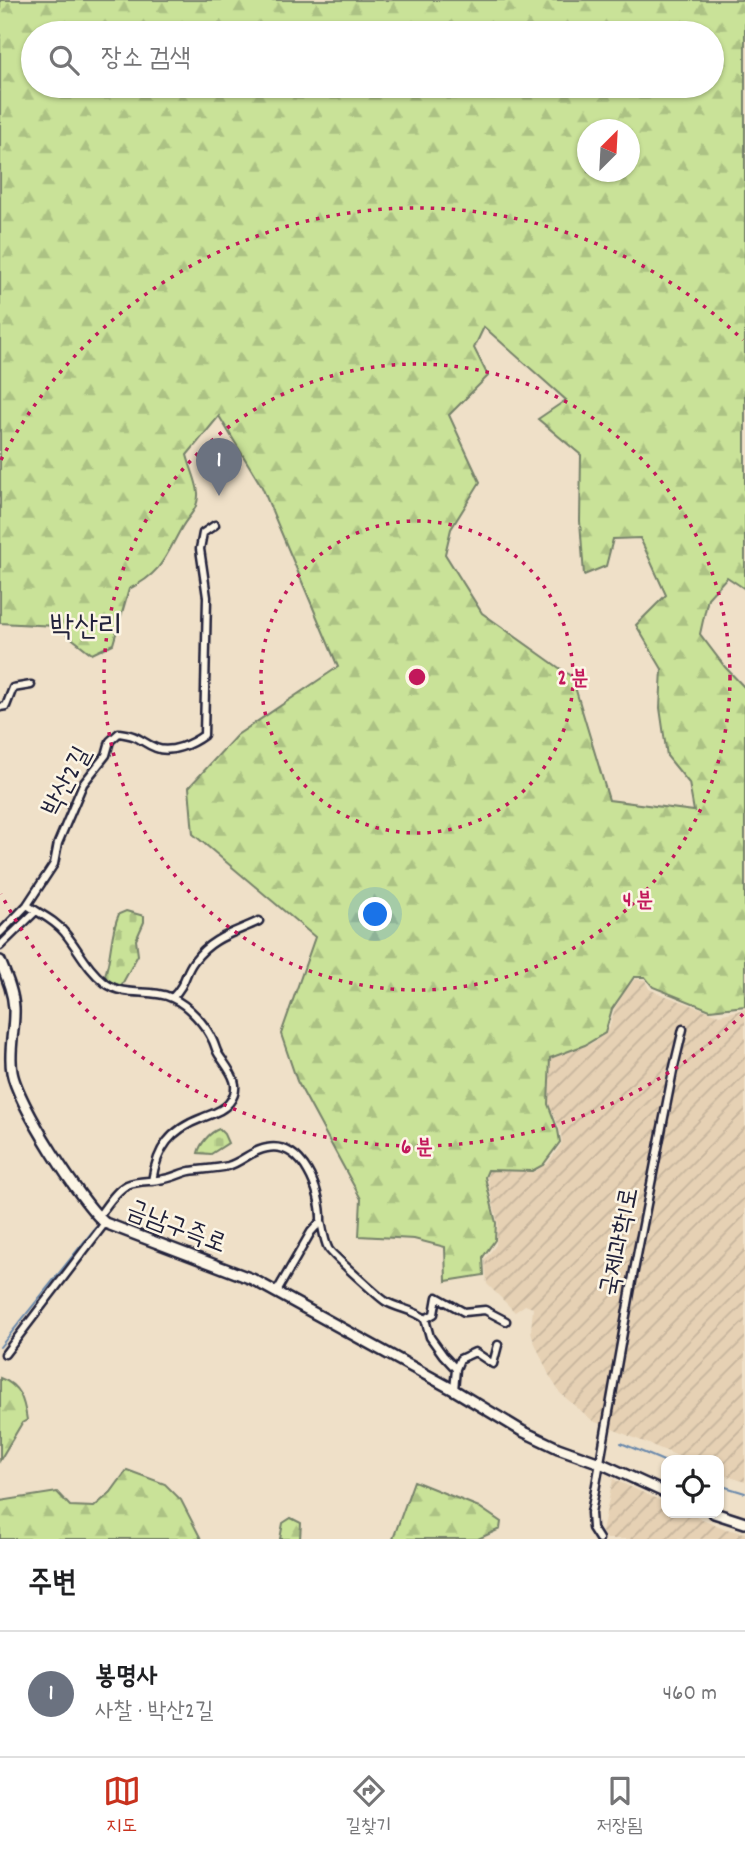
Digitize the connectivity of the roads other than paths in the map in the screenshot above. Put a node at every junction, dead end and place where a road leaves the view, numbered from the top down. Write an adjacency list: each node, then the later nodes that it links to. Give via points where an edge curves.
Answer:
1 (215, 525): 4 (street, 박산2길, via 203,533 200,549 207,597 204,735 166,750 136,735 119,733 110,741 106,755 83,784 58,842 54,864)
2 (31, 685): 3 (street, via 13,688 6,706)
3 (0, 707)
4 (27, 905): 5 (street); 7 (street, 박산2길)
5 (36, 911): 8 (street); 10 (street, via 59,926 106,984)
6 (259, 921): 10 (street, via 219,938 194,961 185,984)
7 (0, 933)
8 (0, 946)
9 (0, 961): 13 (main road, 금남구즉로, via 14,1007 12,1073 20,1097 76,1191)
10 (172, 998): 12 (street, via 204,1026 235,1086 228,1105 171,1136 156,1158)
11 (683, 1029): 22 (street, 국제과학1로)
12 (152, 1181): 13 (street, via 125,1186); 14 (street, via 227,1166 260,1149 281,1148 306,1168 321,1208)
13 (101, 1220): 15 (main road, 금남구즉로); 19 (street)
14 (321, 1222): 15 (street); 16 (street, via 328,1250 336,1259 384,1300)
15 (277, 1291): 21 (main road, 금남구즉로)
16 (425, 1319): 17 (street, via 434,1314 437,1297 464,1312 485,1310); 20 (street, via 430,1337)
17 (506, 1321)
18 (498, 1345): 20 (street, via 494,1364 475,1352 460,1359)
19 (5, 1354)
20 (456, 1369): 21 (street)
21 (454, 1390): 22 (main road, 금남구즉로, via 522,1431)
22 (600, 1463): 23 (main road, 금남구즉로); 26 (street, 국제과학1로, via 591,1513)
23 (661, 1491)
24 (724, 1516): 25 (main road)
25 (745, 1523)
26 (600, 1539)

